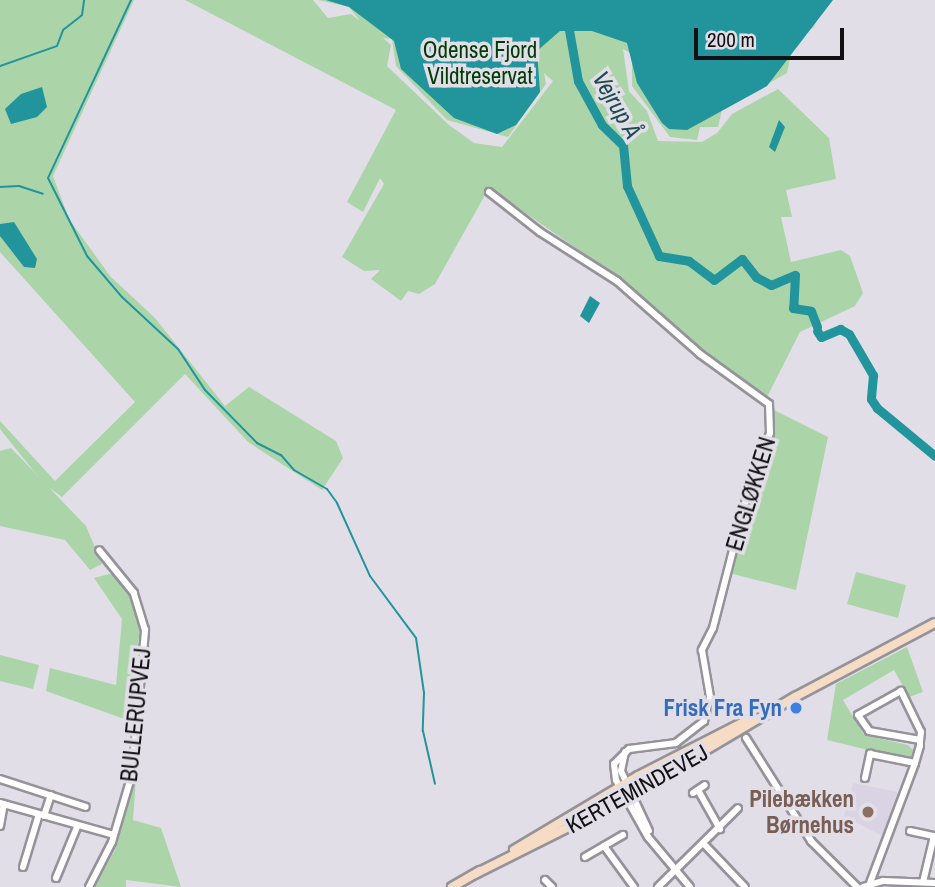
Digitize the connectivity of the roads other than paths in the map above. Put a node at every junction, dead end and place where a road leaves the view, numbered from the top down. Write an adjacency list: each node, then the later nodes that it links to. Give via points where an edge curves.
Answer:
1 (489, 192): 11 (street, ENGLØKKEN, via 540,232 617,281 700,354 769,404 772,425 751,480 716,616 702,650 710,698 704,721 667,746 629,749 620,764)
2 (99, 550): 21 (street, BULLERUPVEJ, via 134,593 145,630 134,762)
3 (935, 623): 4 (main road, KERTEMINDEVEJ)
4 (796, 697): 11 (main road, KERTEMINDEVEJ); 11 (main road, KERTEMINDEVEJ, via 730,729)
5 (746, 738): 41 (street, via 811,841)
6 (920, 740): 6 (street, via 918,722 901,691 858,715 869,731); 7 (street)
7 (915, 763): 8 (street, via 870,754); 32 (street)
8 (865, 778)
9 (0, 779): 12 (street)
10 (705, 786): 19 (street, via 695,791)
11 (627, 790): 27 (street, via 653,841); 28 (main road, KERTEMINDEVEJ); 28 (main road, KERTEMINDEVEJ)
12 (51, 795): 14 (street); 16 (street)
13 (2, 803): 16 (street); 17 (street)
14 (86, 807)
15 (738, 808): 19 (street)
16 (41, 815): 18 (street); 26 (street)
17 (0, 826)
18 (78, 827): 21 (street); 29 (street)
19 (720, 829): 23 (street)
20 (910, 831): 31 (street, via 934,836)
21 (114, 835): 34 (street, BULLERUPVEJ)
22 (623, 835): 24 (street)
23 (704, 844): 27 (street); 40 (street)
24 (604, 846): 25 (street); 37 (street)
25 (585, 857)
26 (23, 867)
27 (675, 871): 38 (street); 39 (street)
28 (475, 874): 35 (main road, KERTEMINDEVEJ)
29 (55, 878)
30 (545, 880): 36 (street)
31 (923, 882): 32 (street); 33 (street)
32 (870, 883): 42 (street)
33 (935, 883)
34 (89, 887)
35 (452, 887)
36 (552, 887)
37 (634, 887)
38 (658, 887)
39 (690, 887)
40 (745, 887)
41 (856, 887)
42 (863, 887)

